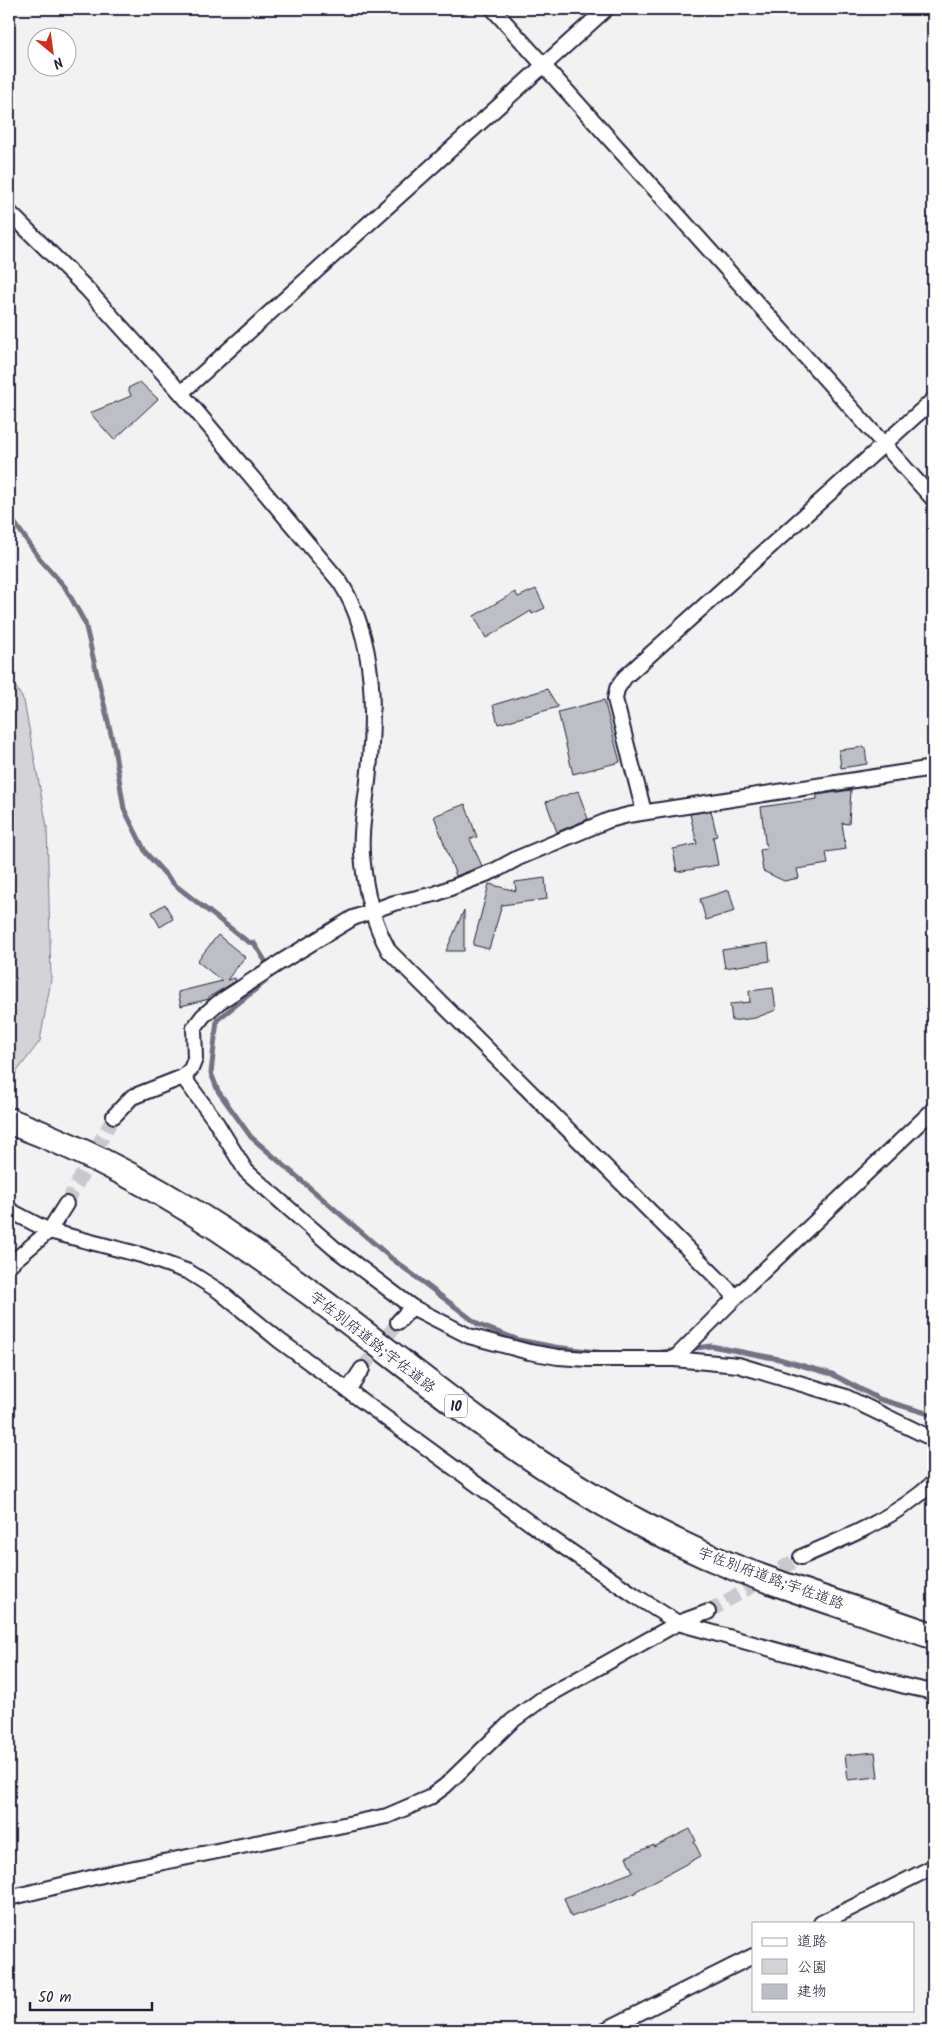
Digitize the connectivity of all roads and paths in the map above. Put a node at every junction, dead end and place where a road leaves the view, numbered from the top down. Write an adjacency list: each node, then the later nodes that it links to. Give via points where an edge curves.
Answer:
1 (493, 9): 3 (street)
2 (606, 9): 3 (street)
3 (543, 65): 5 (street); 7 (street)
4 (9, 212): 5 (street, via 87,289)
5 (181, 393): 11 (street, via 351,599 370,668 370,759 362,864)
6 (933, 400): 7 (street)
7 (884, 445): 8 (street); 10 (street, via 625,677 617,689 615,699)
8 (933, 499)
9 (933, 768): 10 (street)
10 (644, 812): 11 (street, via 609,820 435,894)
11 (371, 910): 12 (street, via 338,926 279,963 203,1016 194,1028 195,1059 191,1070); 20 (street, via 379,934 400,964)
12 (183, 1077): 14 (street, via 132,1097); 21 (street, via 246,1171 334,1248)
13 (933, 1110): 20 (street)
14 (114, 1116)
15 (9, 1121): 31 (highway, 宇佐別府道路;宇佐道路 / 10, via 115,1168 208,1221 310,1293 455,1405 591,1495 670,1539 735,1568)
16 (66, 1204): 18 (street)
17 (9, 1210): 18 (street)
18 (49, 1230): 19 (street); 25 (street, via 189,1272 219,1291 280,1341)
19 (9, 1264)
20 (736, 1297): 23 (street)
21 (412, 1307): 22 (street); 23 (street, via 470,1336 530,1352 588,1359)
22 (398, 1322)
23 (674, 1359): 26 (street, via 738,1365 798,1382 846,1397)
24 (362, 1369): 25 (street)
25 (348, 1390): 30 (street, via 545,1534)
26 (933, 1439)
27 (933, 1483): 28 (street, via 908,1505 863,1530)
28 (801, 1557)
29 (708, 1612): 30 (street)
30 (678, 1623): 32 (street); 34 (street, via 542,1699 512,1720 445,1786 429,1798 387,1816 115,1872)
31 (933, 1636)
32 (933, 1692)
33 (933, 1867): 35 (street)
34 (9, 1898)
35 (823, 1922)
36 (752, 1957): 37 (street)
37 (606, 2030)

